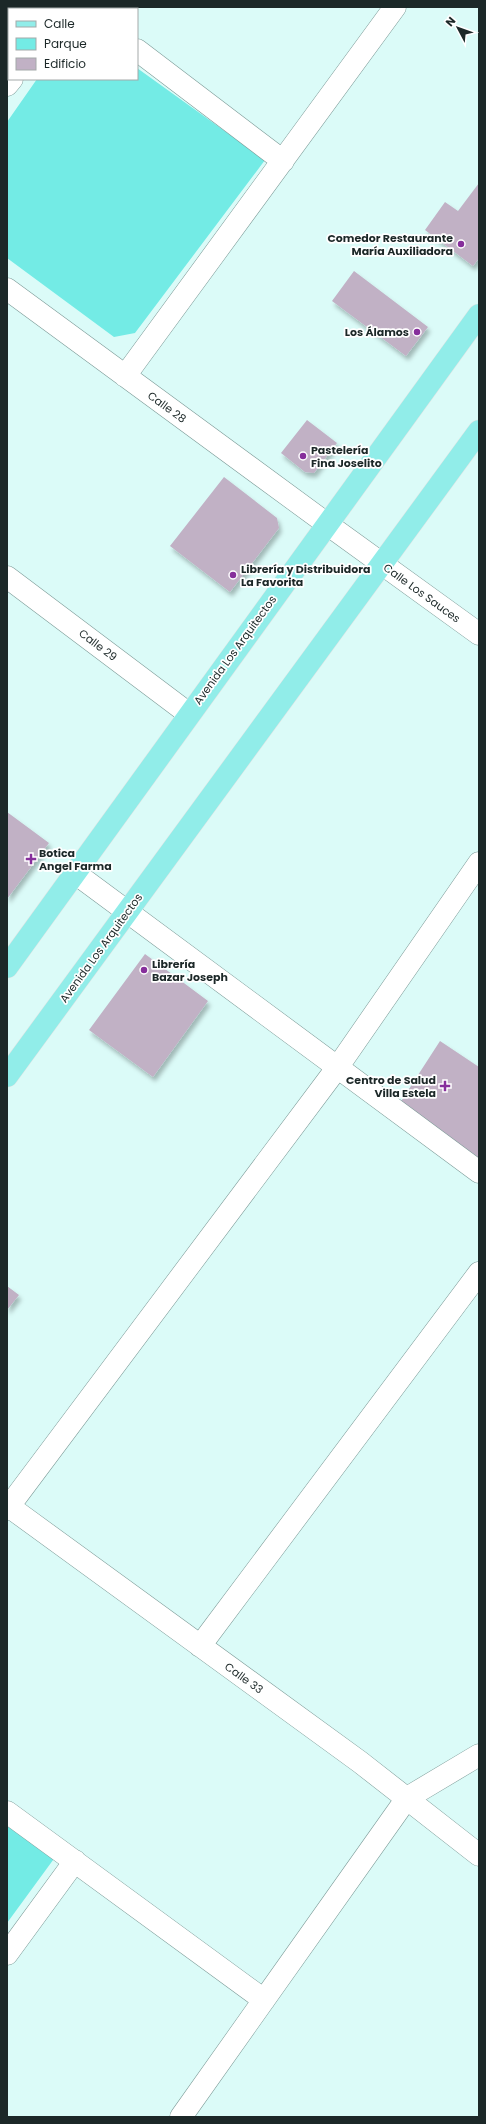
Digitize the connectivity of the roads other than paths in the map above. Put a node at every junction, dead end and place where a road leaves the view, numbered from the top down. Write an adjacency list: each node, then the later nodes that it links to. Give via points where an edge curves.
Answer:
1 (395, 7): 3 (street)
2 (138, 51): 3 (street)
3 (283, 161): 6 (street)
4 (7, 288): 6 (street, Calle 28)
5 (479, 315): 8 (main road, Avenida Los Arquitectos)
6 (125, 376): 8 (street, Calle 28)
7 (479, 431): 9 (main road, Avenida Los Arquitectos)
8 (327, 524): 9 (street, Calle Los Sauces); 12 (main road, Avenida Los Arquitectos)
9 (382, 564): 11 (street, Calle Los Sauces); 15 (main road, Avenida Los Arquitectos)
10 (7, 577): 12 (street, Calle 29)
11 (479, 634)
12 (189, 714): 14 (main road, Avenida Los Arquitectos)
13 (479, 863): 17 (street)
14 (75, 873): 15 (street); 16 (main road, Avenida Los Arquitectos)
15 (128, 911): 17 (street); 18 (main road, Avenida Los Arquitectos)
16 (7, 967)
17 (337, 1068): 19 (street); 21 (street)
18 (7, 1076)
19 (479, 1172)
20 (479, 1273): 22 (street)
21 (8, 1507): 22 (street, Calle 33)
22 (200, 1646): 24 (street, Calle 33)
23 (479, 1755): 24 (street)
24 (407, 1798): 26 (street, Calle 33); 29 (street)
25 (7, 1812): 27 (street)
26 (479, 1855)
27 (75, 1861): 28 (street); 29 (street)
28 (7, 1954)
29 (264, 2000): 30 (street)
30 (181, 2117)

